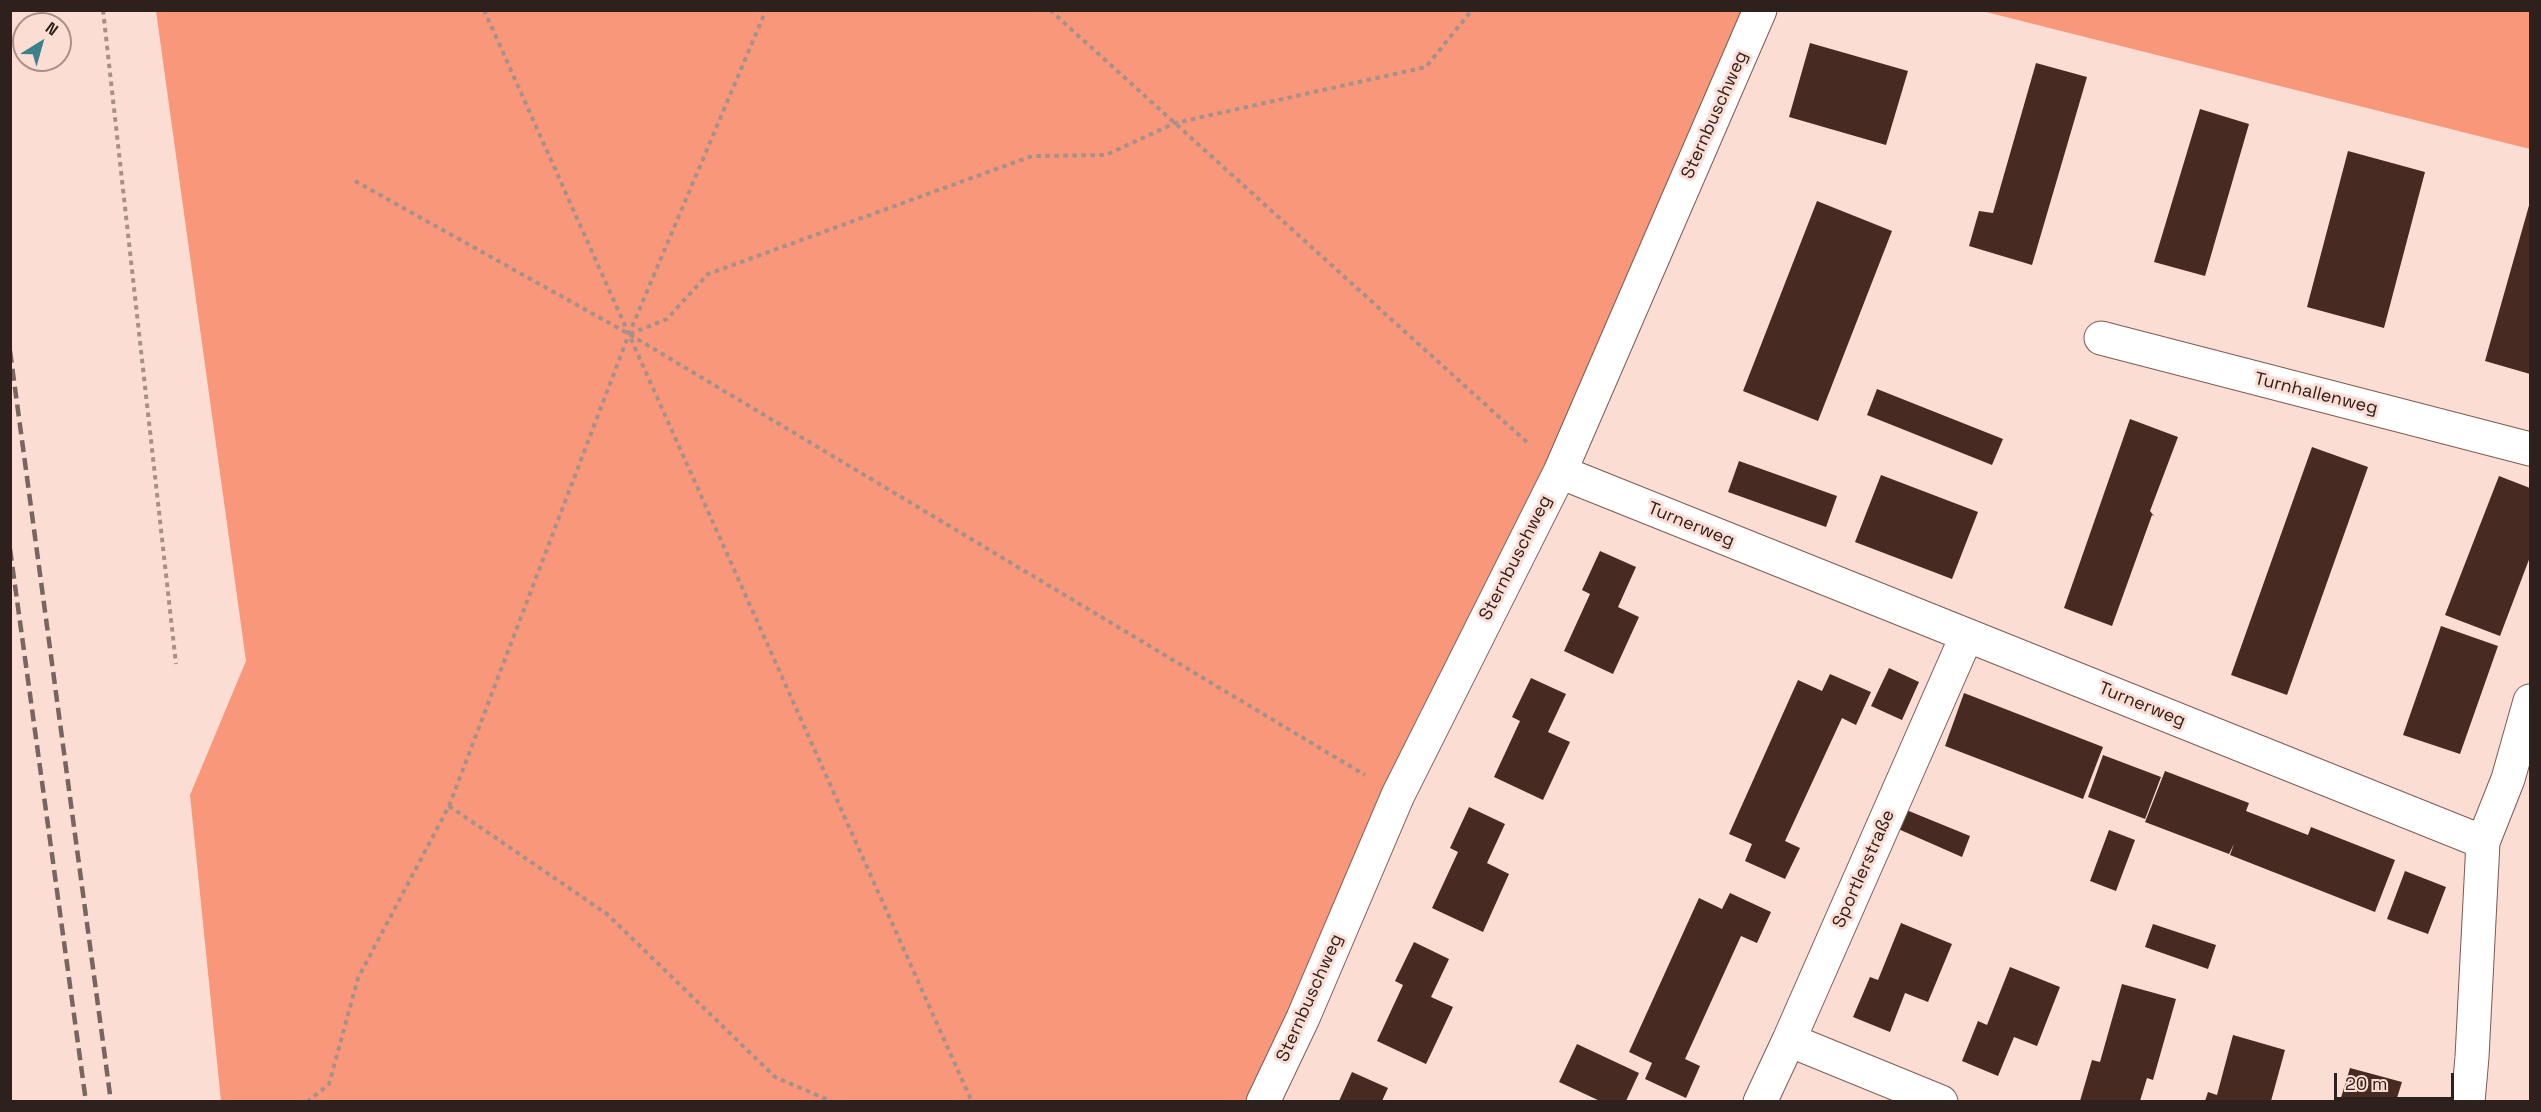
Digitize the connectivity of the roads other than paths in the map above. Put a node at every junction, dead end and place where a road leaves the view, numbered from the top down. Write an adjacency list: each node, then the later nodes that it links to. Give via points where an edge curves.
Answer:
1 (1760, 10): 4 (street, Sternbuschweg)
2 (2101, 338): 3 (street, Turnhallenweg)
3 (2530, 449)
4 (1560, 472): 5 (street, Turnerweg); 9 (street, Sternbuschweg, via 1398,795 1303,1018)
5 (1967, 635): 7 (street, Turnerweg); 8 (street, Sportlerstraße)
6 (2530, 701): 7 (street, via 2508,779)
7 (2483, 842): 12 (street)
8 (1789, 1040): 10 (street, Sportlerstraße); 11 (street)
9 (1263, 1101)
10 (1760, 1101)
11 (1941, 1101)
12 (2468, 1101)

